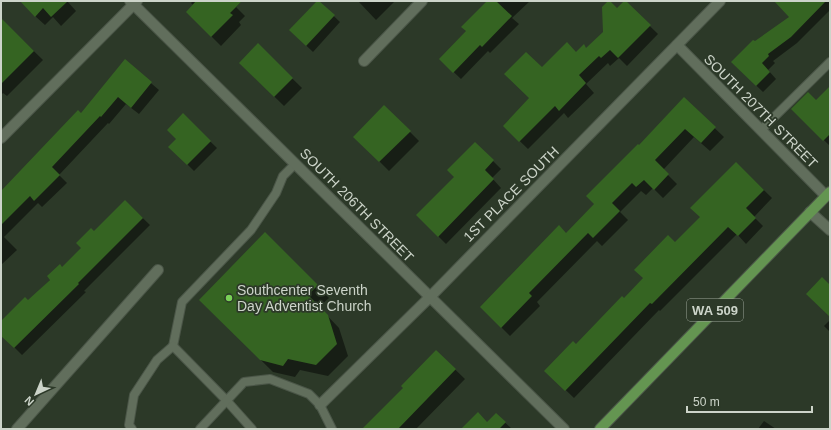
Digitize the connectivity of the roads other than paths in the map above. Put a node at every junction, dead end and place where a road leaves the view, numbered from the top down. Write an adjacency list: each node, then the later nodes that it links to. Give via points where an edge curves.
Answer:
1 (422, 1): 5 (street)
2 (720, 1): 4 (street, 1ST PLACE SOUTH)
3 (133, 2): 8 (street); 9 (street, SOUTH 206TH STREET)
4 (677, 45): 7 (street, SOUTH 207TH STREET); 14 (street, 1ST PLACE SOUTH)
5 (364, 61)
6 (830, 62): 7 (lane)
7 (760, 130): 10 (street, SOUTH 207TH STREET)
8 (1, 138)
9 (295, 164): 14 (street, SOUTH 206TH STREET); 15 (lane, via 283,176 276,193 251,230 182,302)
10 (828, 194): 11 (main road, WA 509)
11 (810, 212): 12 (street); 24 (main road, WA 509)
12 (830, 230)
13 (158, 270): 18 (street)
14 (430, 297): 17 (street, 1ST PLACE SOUTH); 23 (street, SOUTH 206TH STREET)
15 (173, 346): 16 (lane); 19 (lane, via 157,360 134,395 129,425)
16 (226, 400): 17 (lane, via 244,382 270,379 309,394); 20 (lane); 21 (lane)
17 (320, 405): 22 (lane)
18 (17, 429)
19 (132, 429)
20 (200, 429)
21 (252, 429)
22 (332, 429)
23 (564, 429)
24 (600, 429)

